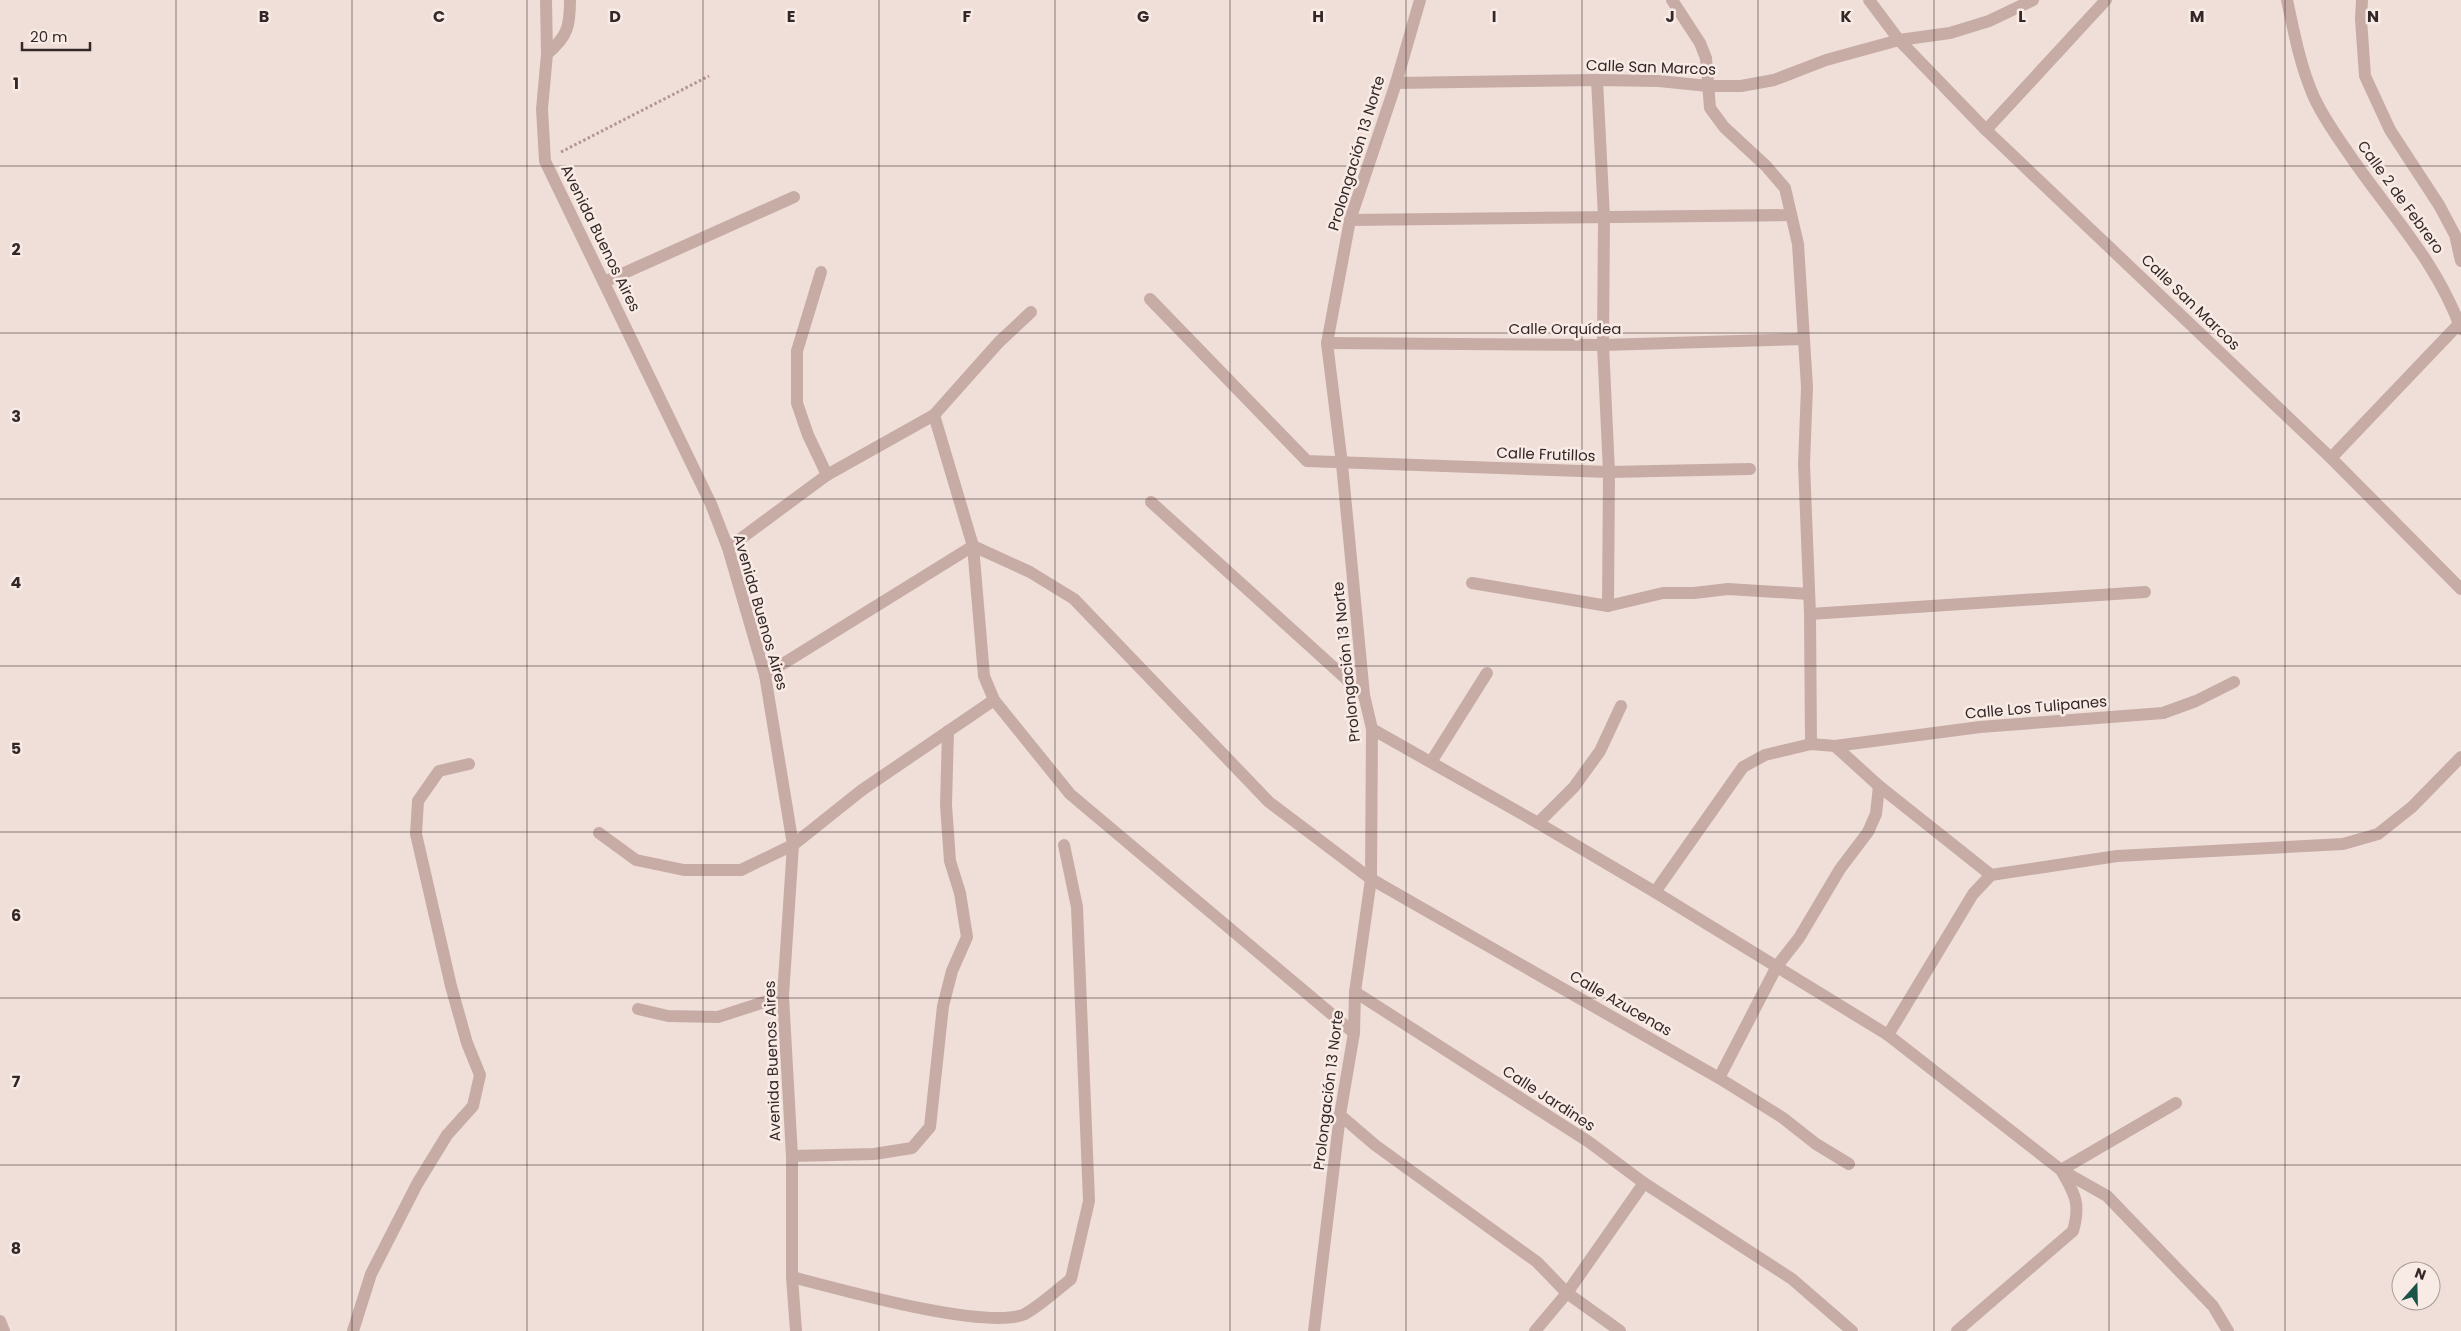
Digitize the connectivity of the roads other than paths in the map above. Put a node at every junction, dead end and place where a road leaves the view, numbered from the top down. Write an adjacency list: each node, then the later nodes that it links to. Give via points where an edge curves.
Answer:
1 (546, 0): 11 (street, Avenida Buenos Aires)
2 (570, 0): 11 (street, via 570,24 561,42)
3 (1420, 0): 13 (street, Prolongación 13 Norte)
4 (1672, 0): 14 (street, via 1700,43 1706,58)
5 (1868, 0): 10 (street, Calle San Marcos)
6 (2033, 0): 10 (street, via 1989,21 1950,33)
7 (2106, 0): 15 (street)
8 (2287, 0): 26 (street, Calle 2 de Febrero, via 2313,96 2372,188 2423,253 2446,291)
9 (2362, 0): 20 (street, via 2365,76 2390,130 2455,235)
10 (1899, 40): 14 (street, Calle San Marcos, via 1834,58 1774,80 1741,86); 15 (street, Calle San Marcos)
11 (547, 54): 22 (street, Avenida Buenos Aires, via 542,109 545,161)
12 (1597, 80): 13 (street, Calle San Marcos); 14 (street, Calle San Marcos); 18 (street)
13 (1396, 83): 19 (street, Prolongación 13 Norte)
14 (1708, 86): 17 (street, via 1710,108 1724,127 1785,188)
15 (1986, 130): 31 (street, Calle San Marcos)
16 (794, 197): 22 (street)
17 (1791, 215): 18 (street); 27 (street, via 1798,244)
18 (1604, 217): 19 (street); 29 (street)
19 (1350, 220): 28 (street, Prolongación 13 Norte)
20 (2461, 261)
21 (821, 272): 35 (street, via 797,351 797,403)
22 (604, 282): 38 (street, Avenida Buenos Aires, via 711,504)
23 (1150, 299): 32 (street, Calle Frutillos, via 1307,461)
24 (2461, 304): 26 (street)
25 (1032, 312): 30 (street, via 999,342)
26 (2460, 326): 31 (street)
27 (1803, 339): 29 (street, Calle Orquídea); 42 (street, via 1807,387 1804,464)
28 (1327, 343): 29 (street, Calle Orquídea); 32 (street, Prolongación 13 Norte)
29 (1603, 345): 34 (street)
30 (934, 415): 35 (street); 37 (street)
31 (2331, 458): 40 (street, Calle San Marcos)
32 (1342, 464): 34 (street, Calle Frutillos); 48 (street, Prolongación 13 Norte)
33 (1750, 469): 34 (street, Calle Frutillos)
34 (1609, 472): 43 (street)
35 (827, 475): 38 (street)
36 (1151, 502): 48 (street)
37 (973, 546): 46 (street); 49 (street, via 984,676); 64 (street, Calle Azucenas, via 1030,572 1074,599 1269,802)
38 (728, 548): 46 (street, Avenida Buenos Aires)
39 (1472, 583): 43 (street)
40 (2461, 589)
41 (2145, 592): 44 (street)
42 (1808, 594): 43 (street, via 1728,589 1663,593); 44 (street)
43 (1608, 606)
44 (1810, 614): 53 (street)
45 (1487, 673): 56 (street)
46 (765, 675): 61 (street, Avenida Buenos Aires)
47 (2234, 682): 54 (street, Calle Los Tulipanes, via 2164,713 1980,727)
48 (1364, 695): 51 (street, Prolongación 13 Norte)
49 (994, 700): 52 (street); 70 (street, via 1070,794)
50 (1621, 706): 59 (street, via 1600,751 1574,787)
51 (1372, 729): 56 (street); 64 (street, Prolongación 13 Norte)
52 (948, 731): 61 (street, via 862,790); 75 (street, via 946,805 950,862 960,893 967,936 952,971 943,1006 930,1127 912,1148 874,1154)
53 (1811, 744): 54 (street, Calle Los Tulipanes); 65 (street, Calle Los Tulipanes, via 1765,756 1743,767)
54 (1835, 746): 58 (street)
55 (2461, 758): 63 (street, via 2412,807 2378,834 2343,844 2117,856)
56 (1430, 762): 59 (street)
57 (469, 764): 83 (street, via 439,771 418,801 416,834 451,986 480,1075 474,1106 447,1135 416,1184 371,1274)
58 (1879, 786): 63 (street); 66 (street, via 1876,814 1868,832)
59 (1538, 823): 65 (street)
60 (599, 833): 61 (street, via 636,860 684,870 742,870)
61 (793, 845): 68 (street, Avenida Buenos Aires)
62 (1064, 845): 79 (street, via 1077,907 1088,1201 1071,1279 1024,1314 997,1319 931,1312)
63 (1990, 875): 71 (street, via 1974,894)
64 (1371, 879): 67 (street, Prolongación 13 Norte); 72 (street, Calle Azucenas)
65 (1655, 892): 66 (street)
66 (1777, 966): 71 (street); 72 (street)
67 (1355, 992): 70 (street, Prolongación 13 Norte); 78 (street, Calle Jardines, via 1589,1142)
68 (783, 996): 69 (street, via 718,1017 668,1016); 75 (street, Avenida Buenos Aires)
69 (638, 1009)
70 (1354, 1033): 74 (street, Prolongación 13 Norte)
71 (1888, 1035): 77 (street)
72 (1719, 1078): 76 (street, Calle Azucenas)
73 (2176, 1103): 77 (street)
74 (1340, 1115): 80 (street, via 1375,1145 1537,1262); 85 (street, Prolongación 13 Norte)
75 (792, 1156): 79 (street, Avenida Buenos Aires)
76 (1849, 1164)
77 (2061, 1170): 89 (street, via 2075,1193 2078,1213 2073,1231); 90 (street, via 2107,1196 2213,1306)
78 (1644, 1183): 80 (street); 88 (street, Calle Jardines, via 1792,1279)
79 (792, 1277): 84 (street, Avenida Buenos Aires)
80 (1567, 1293): 86 (street); 87 (street)
81 (0, 1321): 82 (street)
82 (4, 1331)
83 (352, 1331)
84 (796, 1331)
85 (1314, 1331)
86 (1535, 1331)
87 (1620, 1331)
88 (1852, 1331)
89 (1957, 1331)
90 (2228, 1331)

